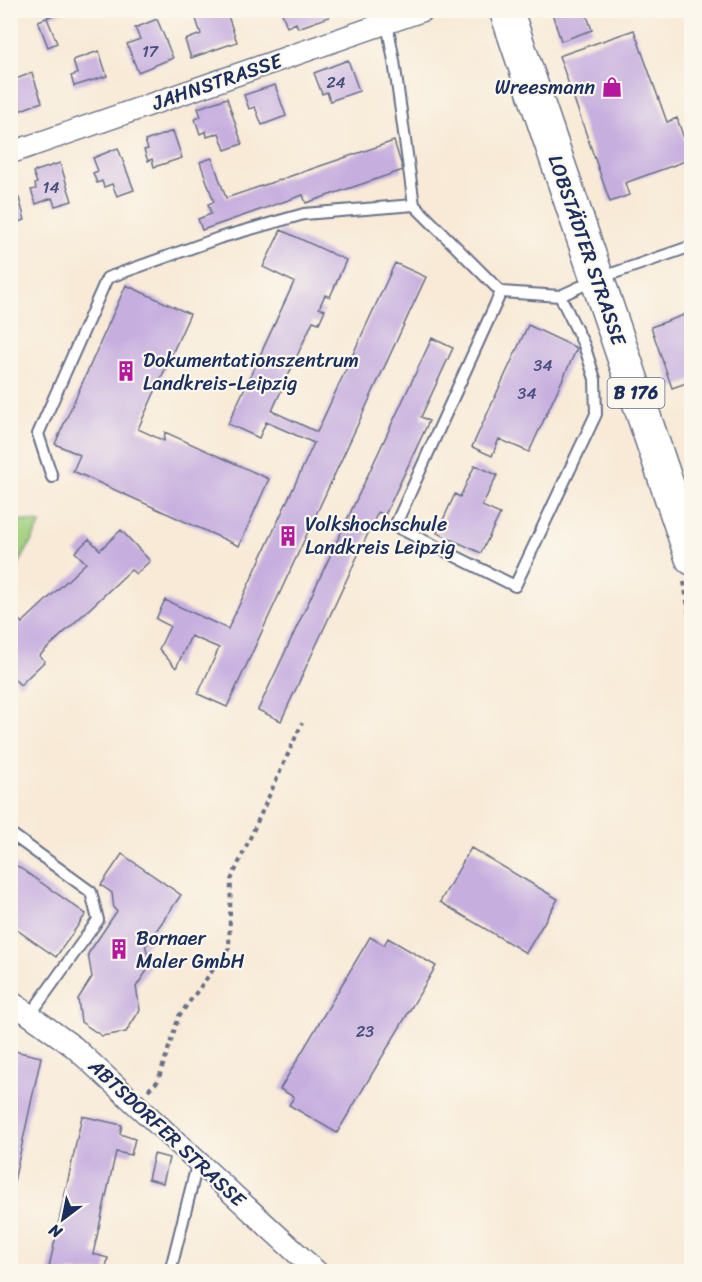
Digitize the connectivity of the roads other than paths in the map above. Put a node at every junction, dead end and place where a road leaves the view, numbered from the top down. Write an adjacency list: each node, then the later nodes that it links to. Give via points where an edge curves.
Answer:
1 (424, 10): 3 (street, JAHNSTRASSE)
2 (506, 10): 7 (main road, LOBSTÄDTER STRASSE / B 176)
3 (387, 23): 4 (street, JAHNSTRASSE); 5 (lane)
4 (10, 153)
5 (414, 205): 8 (lane); 10 (lane, via 304,214 219,238 107,278 38,434)
6 (692, 246): 7 (lane)
7 (597, 279): 9 (lane); 11 (main road, LOBSTÄDTER STRASSE / B 176)
8 (501, 292): 9 (lane); 9 (lane, via 395,526 515,586 596,414 595,379 584,345)
9 (560, 296)
10 (52, 477)
11 (692, 558)
12 (10, 833): 14 (lane, via 91,892 98,920)
13 (10, 1001): 14 (street, ABTSDORFER STRASSE)
14 (30, 1015): 15 (street, ABTSDORFER STRASSE, via 74,1047)
15 (198, 1161): 16 (lane); 17 (street, ABTSDORFER STRASSE)
16 (170, 1272)
17 (317, 1272)

